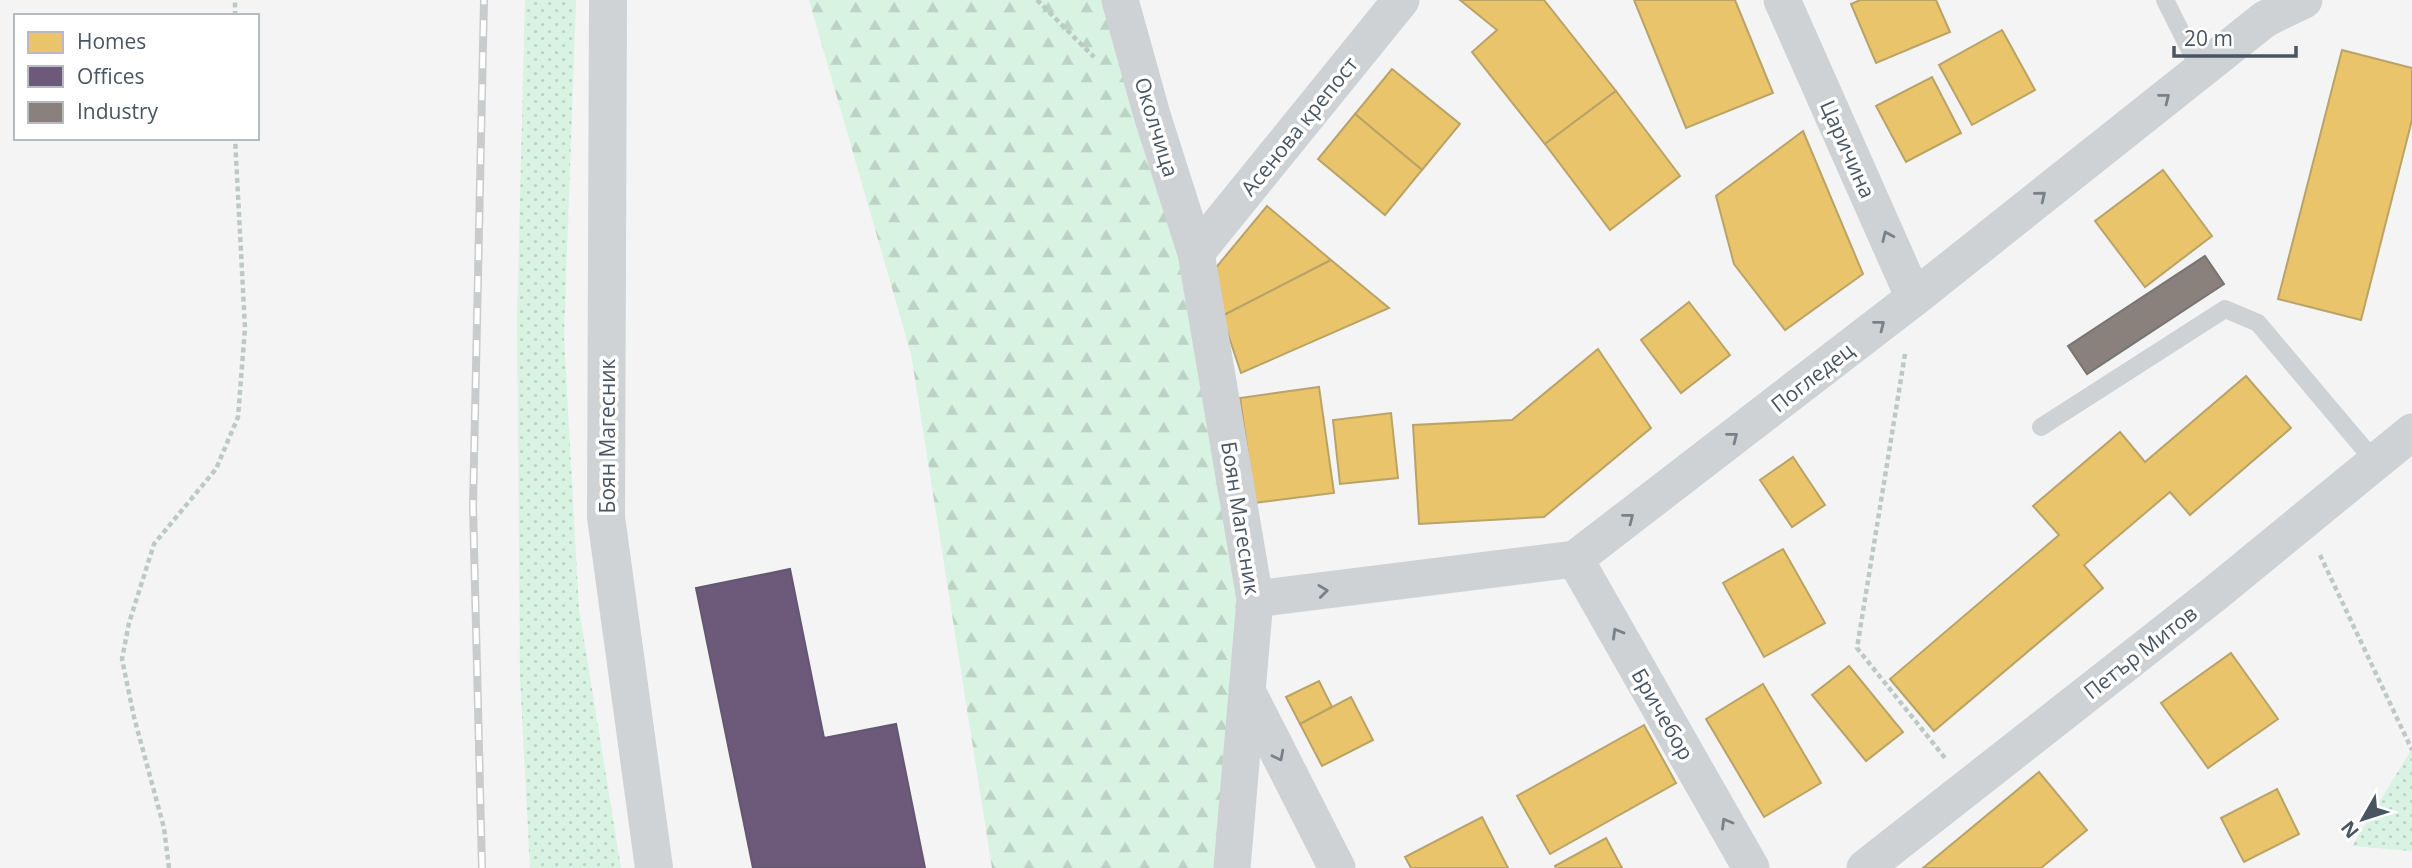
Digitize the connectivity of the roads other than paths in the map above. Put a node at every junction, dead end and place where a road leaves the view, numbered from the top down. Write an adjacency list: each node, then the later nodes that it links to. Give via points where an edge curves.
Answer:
1 (608, 0): 16 (street, Боян Магесник, via 606,517)
2 (1120, 0): 8 (street, Околчица)
3 (1401, 0): 8 (street, Асенова крепост)
4 (1782, 0): 9 (street, Царичина, one-way to 4)
5 (2165, 0): 7 (lane)
6 (2304, 0): 7 (street, Погледец, via 2265,19)
7 (2200, 70): 9 (street, Погледец, one-way to 7)
8 (1196, 253): 14 (street, Боян Магесник)
9 (1914, 298): 13 (street, Погледец, one-way to 9)
10 (2041, 427): 12 (lane, via 2225,309 2258,323)
11 (2412, 432): 12 (street, Петър Митов)
12 (2376, 463): 20 (street, Петър Митов)
13 (1574, 559): 14 (street, one-way to 13); 19 (street, Бричебор, one-way to 13)
14 (1255, 599): 15 (street, Боян Магесник)
15 (1248, 695): 17 (street, Боян Магесник); 18 (street, one-way to 18)
16 (654, 868)
17 (1232, 868)
18 (1336, 868)
19 (1752, 868)
20 (1865, 868)

